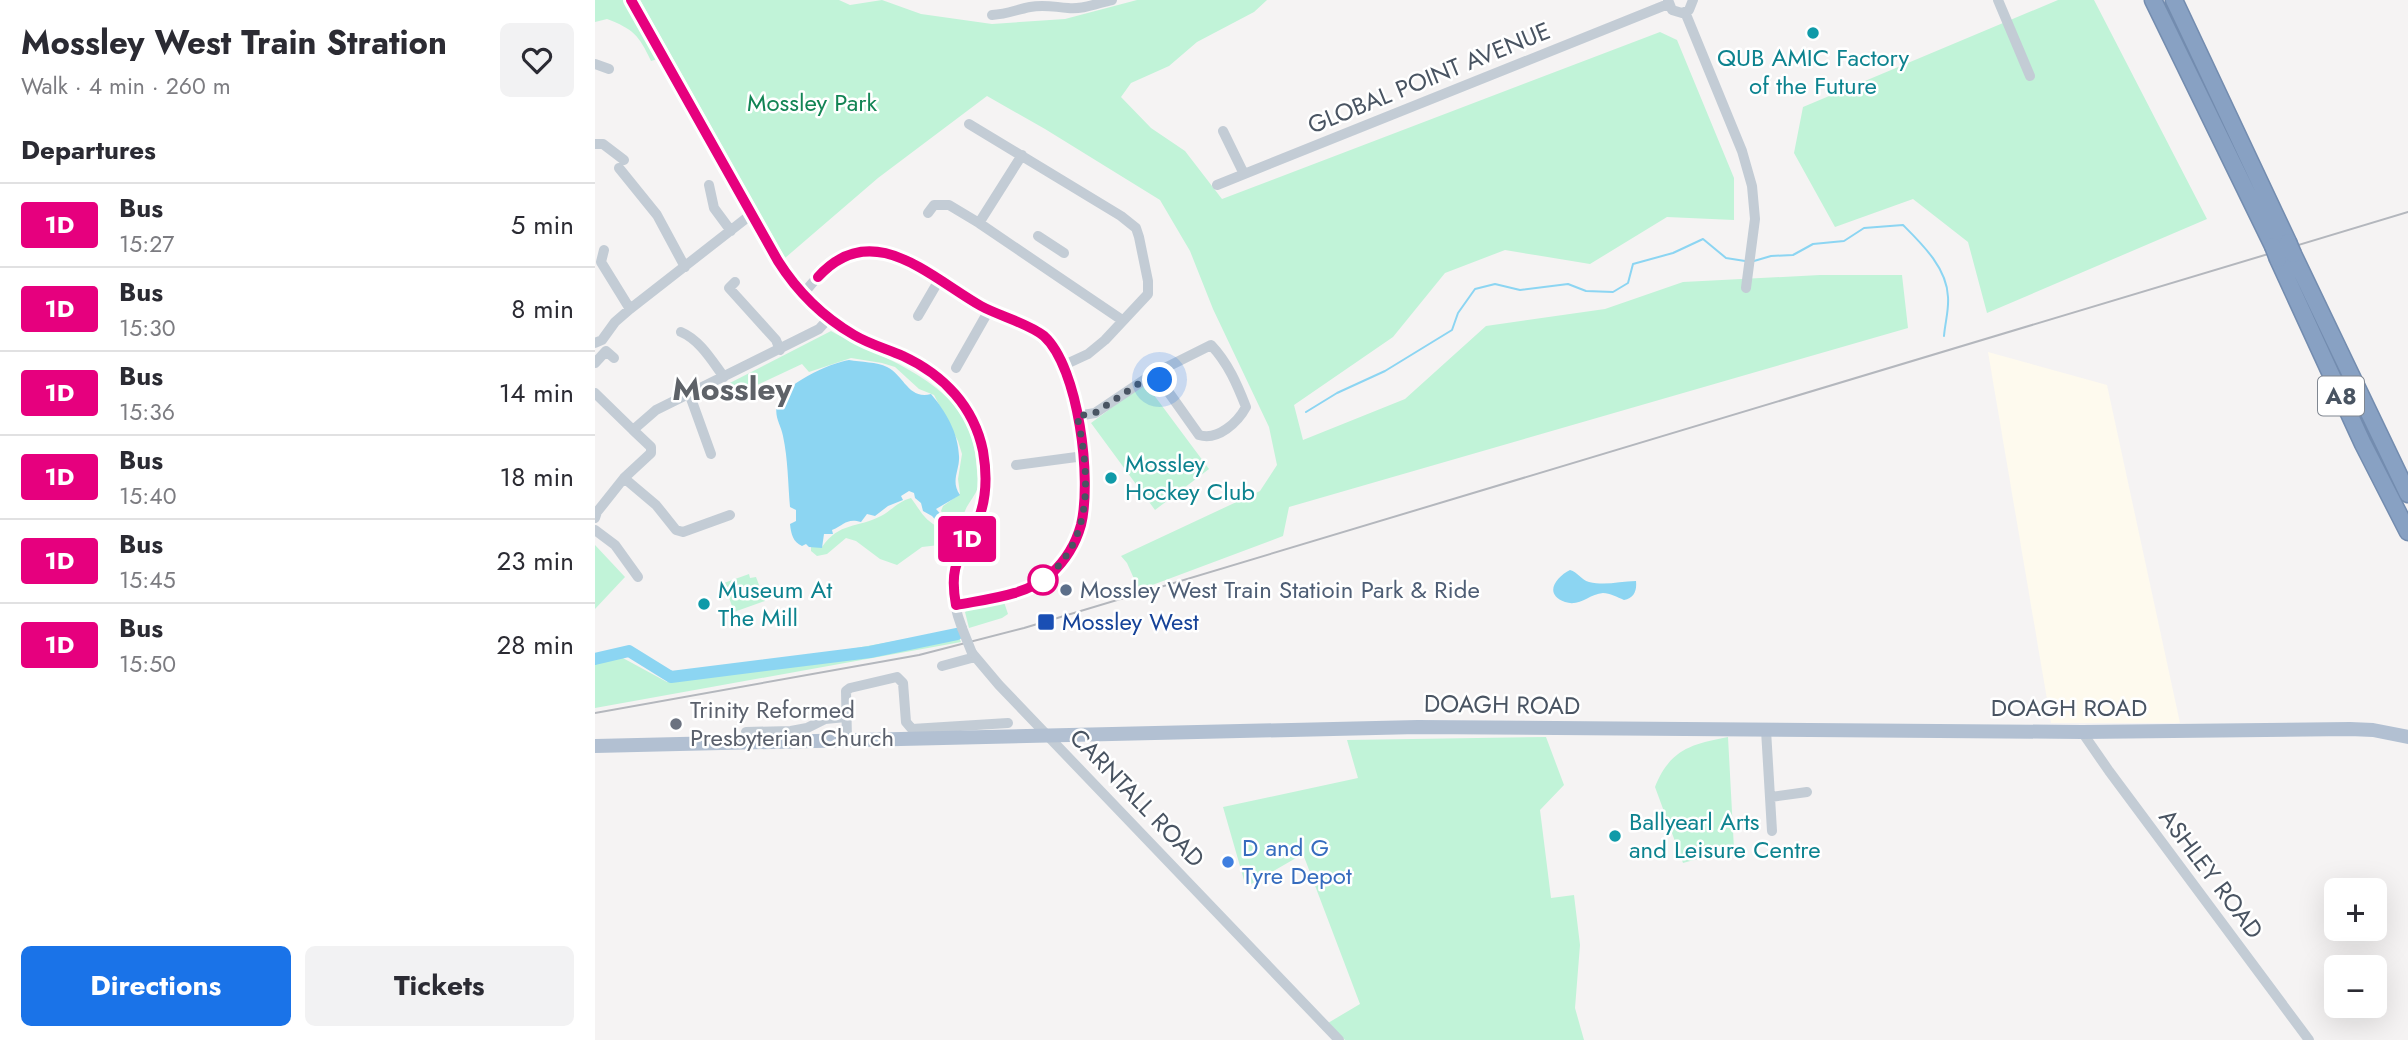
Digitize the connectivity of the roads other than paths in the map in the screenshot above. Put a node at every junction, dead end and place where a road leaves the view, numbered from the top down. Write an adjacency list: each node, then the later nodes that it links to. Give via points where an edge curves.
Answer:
1 (631, 0): 20 (street)
2 (1112, 0): 9 (street, via 1080,8 1028,7)
3 (1693, 0): 8 (street)
4 (1999, 0): 12 (street)
5 (2153, 0): 27 (highway, A8)
6 (2174, 0): 27 (highway, A8)
7 (1668, 2): 8 (street, GLOBAL POINT AVENUE, via 1675,12); 17 (street, GLOBAL POINT AVENUE)
8 (1685, 12): 33 (street, via 1742,150 1752,186 1755,219)
9 (992, 15)
10 (595, 64): 11 (street)
11 (609, 69)
12 (2030, 76)
13 (969, 124): 16 (street)
14 (1223, 131): 17 (street)
15 (595, 144): 30 (street, via 603,145 622,164)
16 (1022, 155): 22 (street); 39 (street, via 1136,228 1148,294)
17 (1244, 174): 19 (street, GLOBAL POINT AVENUE)
18 (709, 185): 23 (street, via 714,208)
19 (1217, 185)
20 (753, 213): 23 (street); 34 (street, via 778,261)
21 (928, 213): 22 (street, via 934,205 949,205)
22 (979, 223): 29 (street)
23 (731, 231): 30 (street)
24 (1038, 236): 25 (street)
25 (1048, 243): 28 (street); 29 (street)
26 (604, 250): 35 (street, via 601,262)
27 (2283, 250): 57 (highway, A8); 61 (highway, A8, via 2363,444)
28 (1064, 253)
29 (1039, 263): 39 (street)
30 (685, 267): 35 (street)
31 (939, 280): 34 (street, via 894,255 853,252 830,264); 36 (street); 37 (street)
32 (735, 282): 42 (street, via 729,288)
33 (1746, 288)
34 (803, 294): 38 (street)
35 (630, 309): 41 (street)
36 (989, 310): 45 (street, via 1044,337); 46 (street)
37 (918, 316)
38 (829, 318): 42 (street, via 819,329); 63 (street, via 857,337 928,370 959,397 974,423 986,481 982,507 954,568)
39 (1122, 320): 45 (street, via 1088,354)
40 (681, 331): 48 (street, via 697,342)
41 (595, 343)
42 (780, 350): 48 (street)
43 (614, 358): 44 (street, via 606,351)
44 (595, 363)
45 (1062, 366): 51 (street)
46 (956, 368)
47 (1153, 374): 47 (street, via 1211,345 1233,376 1246,407 1216,435 1199,435); 51 (street, via 1095,413)
48 (725, 377): 50 (street)
49 (595, 393): 52 (street)
50 (689, 393): 52 (street, via 656,410); 53 (street)
51 (1077, 416): 54 (street)
52 (633, 430): 56 (street, via 651,447 651,453)
53 (711, 454)
54 (1084, 456): 55 (street); 63 (street, via 1081,526 1061,565 1030,587)
55 (1016, 465)
56 (624, 478): 58 (street, via 656,505 676,530 683,532); 59 (street)
57 (2408, 494)
58 (730, 515)
59 (595, 518)
60 (595, 530): 62 (street, via 615,545)
61 (2408, 532)
62 (638, 577)
63 (956, 605): 64 (street, bridge)
64 (973, 655): 65 (street); 73 (street, CARNTALL ROAD)
65 (942, 666)
66 (999, 711): 67 (street, via 1004,723 912,729 906,722 903,682 897,677 846,691)
67 (846, 717): 71 (street, via 791,731); 75 (street)
68 (758, 719): 71 (street)
69 (1766, 730): 72 (main road, DOAGH ROAD); 73 (main road, DOAGH ROAD, via 1391,727); 78 (street)
70 (745, 732): 71 (street)
71 (759, 732)
72 (2083, 732): 74 (main road, DOAGH ROAD, via 2350,729); 81 (street, ASHLEY ROAD)
73 (1049, 736): 75 (main road, DOAGH ROAD); 80 (street, CARNTALL ROAD)
74 (2408, 737)
75 (847, 740): 76 (main road, DOAGH ROAD)
76 (595, 746)
77 (1807, 792): 78 (street)
78 (1771, 797): 79 (street)
79 (1772, 831)
80 (1339, 1040)
81 (2309, 1040)

